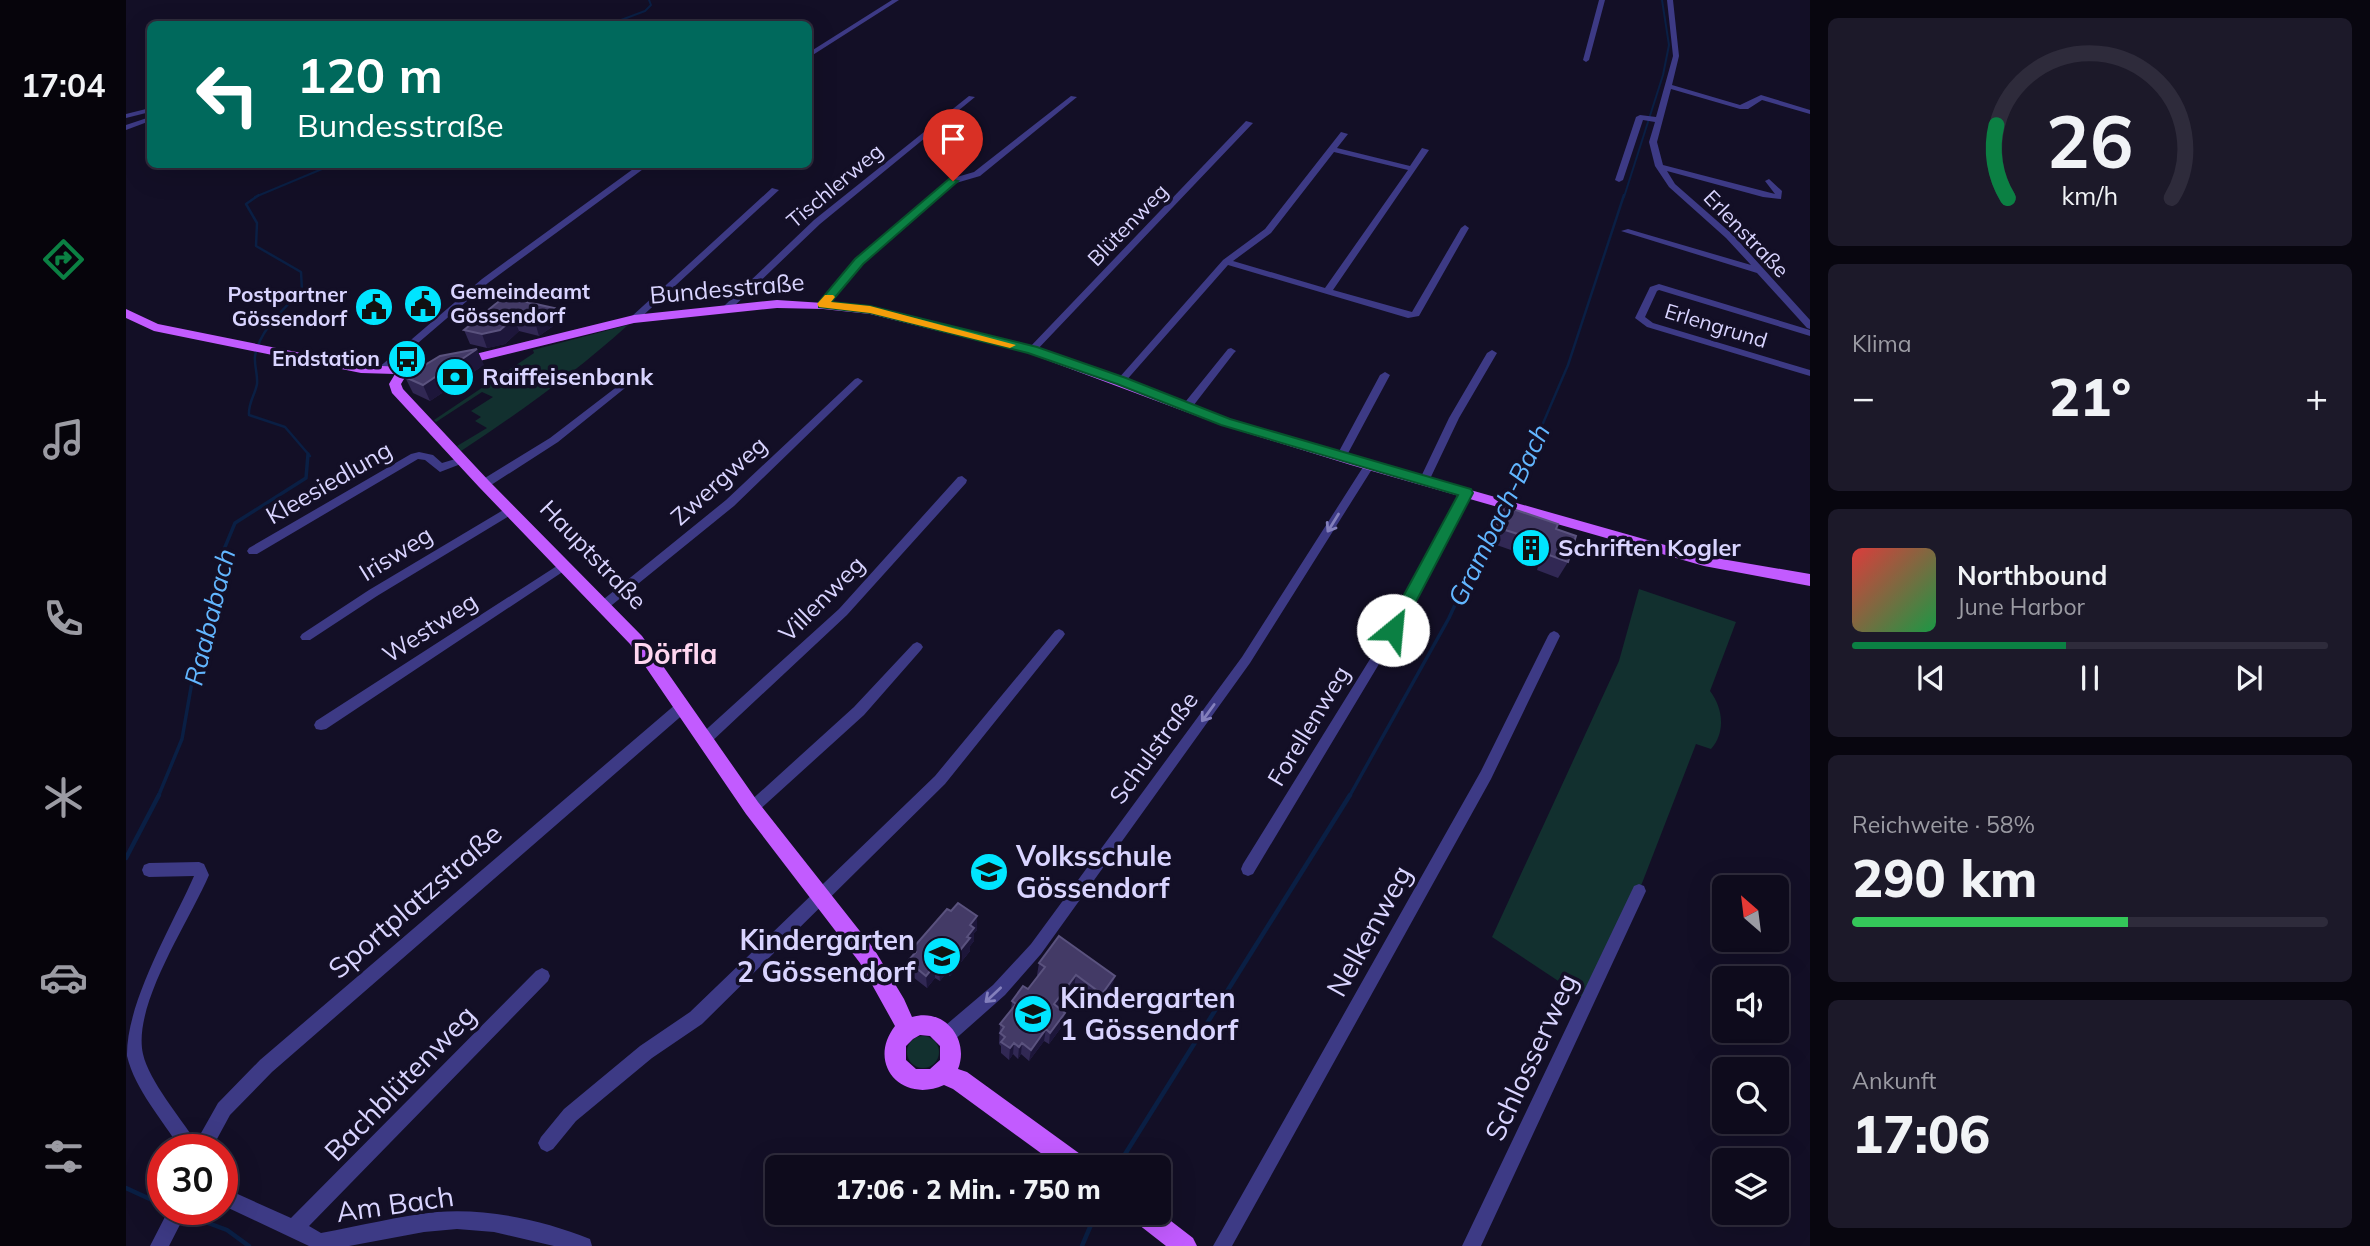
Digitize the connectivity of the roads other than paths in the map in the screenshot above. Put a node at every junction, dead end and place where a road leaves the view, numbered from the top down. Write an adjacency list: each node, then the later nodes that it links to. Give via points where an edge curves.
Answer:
1 (896, 0): 4 (street)
2 (1602, 0): 5 (street)
3 (1670, 0): 6 (street, via 1676,56)
4 (812, 53)
5 (1586, 60)
6 (1669, 86): 10 (street, via 1740,107 1762,97); 12 (street)
7 (971, 97): 31 (street, Tischlerweg, via 817,222)
8 (1073, 97): 30 (street, via 977,174 953,181 911,215 859,262)
9 (147, 111): 11 (street)
10 (1810, 112)
11 (126, 116)
12 (1652, 118): 19 (street); 22 (street, via 1640,117)
13 (147, 120): 15 (street)
14 (1249, 123): 36 (street, Blütenweg)
15 (126, 128)
16 (1344, 134): 17 (street)
17 (1333, 149): 21 (street); 27 (street, via 1268,231)
18 (1425, 150): 21 (street)
19 (1659, 166): 23 (street, Erlenstraße, via 1778,197); 28 (street, Erlenstraße, via 1672,185 1716,223)
20 (640, 168): 40 (street, via 485,281)
21 (1411, 168): 29 (street)
22 (1619, 180)
23 (1769, 181)
24 (775, 190): 33 (street)
25 (1465, 228): 29 (street, via 1416,314)
26 (1625, 231): 28 (street)
27 (1226, 262): 29 (street); 44 (street)
28 (1758, 270): 34 (street, Erlenstraße)
29 (1328, 291)
30 (823, 304): 31 (main road, Bundesstraße); 36 (main road, Bundesstraße, via 870,310)
31 (727, 308): 33 (main road, Bundesstraße)
32 (126, 313): 40 (main road, Bundesstraße, via 154,327)
33 (634, 319): 39 (main road, Bundesstraße, via 494,355)
34 (1810, 326)
35 (1810, 334): 41 (street, Erlengrund, via 1659,287 1653,289 1640,318 1650,325)
36 (1032, 350): 44 (main road, Bundesstraße)
37 (1231, 351): 46 (street)
38 (1492, 353): 51 (street)
39 (403, 371): 40 (main road, Bundesstraße); 48 (main road, Hauptstraße, via 395,384 397,390)
40 (380, 372)
41 (1810, 373)
42 (1385, 375): 47 (street)
43 (858, 381): 58 (street, Zwergweg, via 730,503)
44 (1121, 381): 46 (main road, Bundesstraße)
45 (627, 382): 52 (street, via 554,440)
46 (1186, 408): 47 (main road, Bundesstraße)
47 (1340, 457): 49 (main road, Bundesstraße)
48 (462, 460): 52 (main road, Hauptstraße); 55 (street, Kleesiedlung, via 440,468 423,454 415,456)
49 (1369, 466): 51 (main road, Bundesstraße); 73 (street, Schulstraße, one-way to 73, via 1246,660 1036,949 999,990)
50 (962, 480): 65 (street, Villenweg, via 843,612)
51 (1424, 481): 53 (main road, Bundesstraße)
52 (484, 484): 54 (main road, Hauptstraße)
53 (1466, 493): 57 (main road, Bundesstraße, via 1704,561); 67 (street, Forellenweg, via 1384,646)
54 (510, 510): 56 (main road, Hauptstraße); 61 (street, Irisweg)
55 (253, 551)
56 (563, 566): 58 (main road, Hauptstraße); 64 (street, Westweg)
57 (1810, 580)
58 (603, 606): 63 (main road, Hauptstraße, via 636,640)
59 (1059, 634): 70 (street, via 940,780)
60 (1554, 636): 87 (street, Nelkenweg, via 1486,775)
61 (306, 637)
62 (917, 647): 66 (street, via 859,711)
63 (681, 708): 65 (main road, Hauptstraße); 76 (street, Sportplatzstraße, via 266,1066 224,1109)
64 (321, 725)
65 (705, 740): 66 (main road, Hauptstraße)
66 (752, 808): 70 (main road, Hauptstraße)
67 (1248, 869)
68 (149, 870): 75 (street, via 199,869 202,875 146,981 132,1030 140,1069)
69 (1639, 891): 88 (street, Schlosserweg)
70 (820, 897): 72 (main road, Hauptstraße, via 867,956); 77 (street, via 696,1018 635,1060 570,1115)
71 (542, 976): 82 (street, Bachblütenweg)
72 (907, 1030): 73 (main road, via 926,1024); 74 (main road, via 896,1048 902,1071 923,1081)
73 (946, 1036): 74 (main road, via 951,1052)
74 (942, 1074): 78 (main road, via 959,1080)
75 (181, 1134)
76 (210, 1134)
77 (547, 1143)
78 (1062, 1155)
79 (238, 1204): 82 (street, Am Bach)
80 (172, 1225): 83 (street)
81 (1158, 1225): 86 (main road)
82 (295, 1227): 85 (street, Am Bach, via 320,1242 439,1221 471,1222 517,1228)
83 (170, 1229): 84 (street)
84 (159, 1246)
85 (583, 1246)
86 (1185, 1246)
87 (1222, 1246)
88 (1471, 1246)

